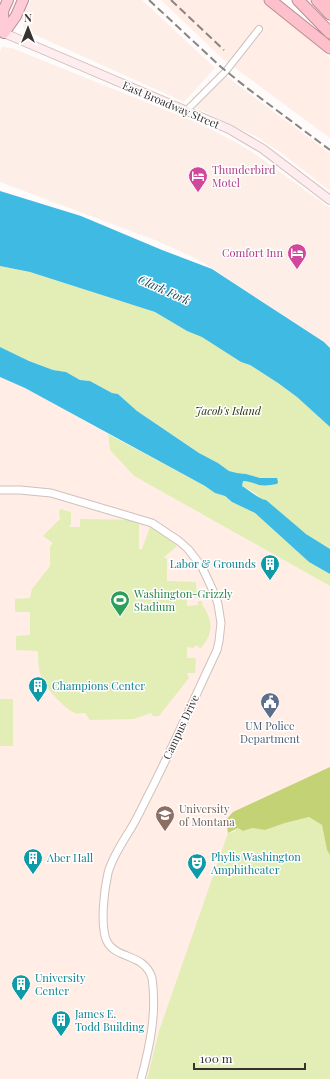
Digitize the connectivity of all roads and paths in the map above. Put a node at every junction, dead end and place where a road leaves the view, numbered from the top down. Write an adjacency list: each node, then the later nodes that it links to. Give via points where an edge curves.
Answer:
1 (8, 0): 9 (highway, via 3,11)
2 (23, 0): 9 (highway, via 16,16)
3 (270, 0): 10 (highway)
4 (298, 0): 8 (highway)
5 (317, 0): 6 (highway)
6 (330, 14)
7 (259, 29): 11 (street, via 226,71)
8 (330, 33)
9 (1, 35): 11 (main road, East Broadway Street)
10 (330, 48)
11 (186, 111): 12 (main road, East Broadway Street, via 229,129 263,150)
12 (330, 200)
13 (0, 490): 14 (street, Campus Drive, via 51,493 152,523 180,541 195,557 207,576 218,604 221,632 217,650 160,771 111,865 105,889 106,940 123,955 139,960 151,973 152,978 154,1012)
14 (141, 1079)

